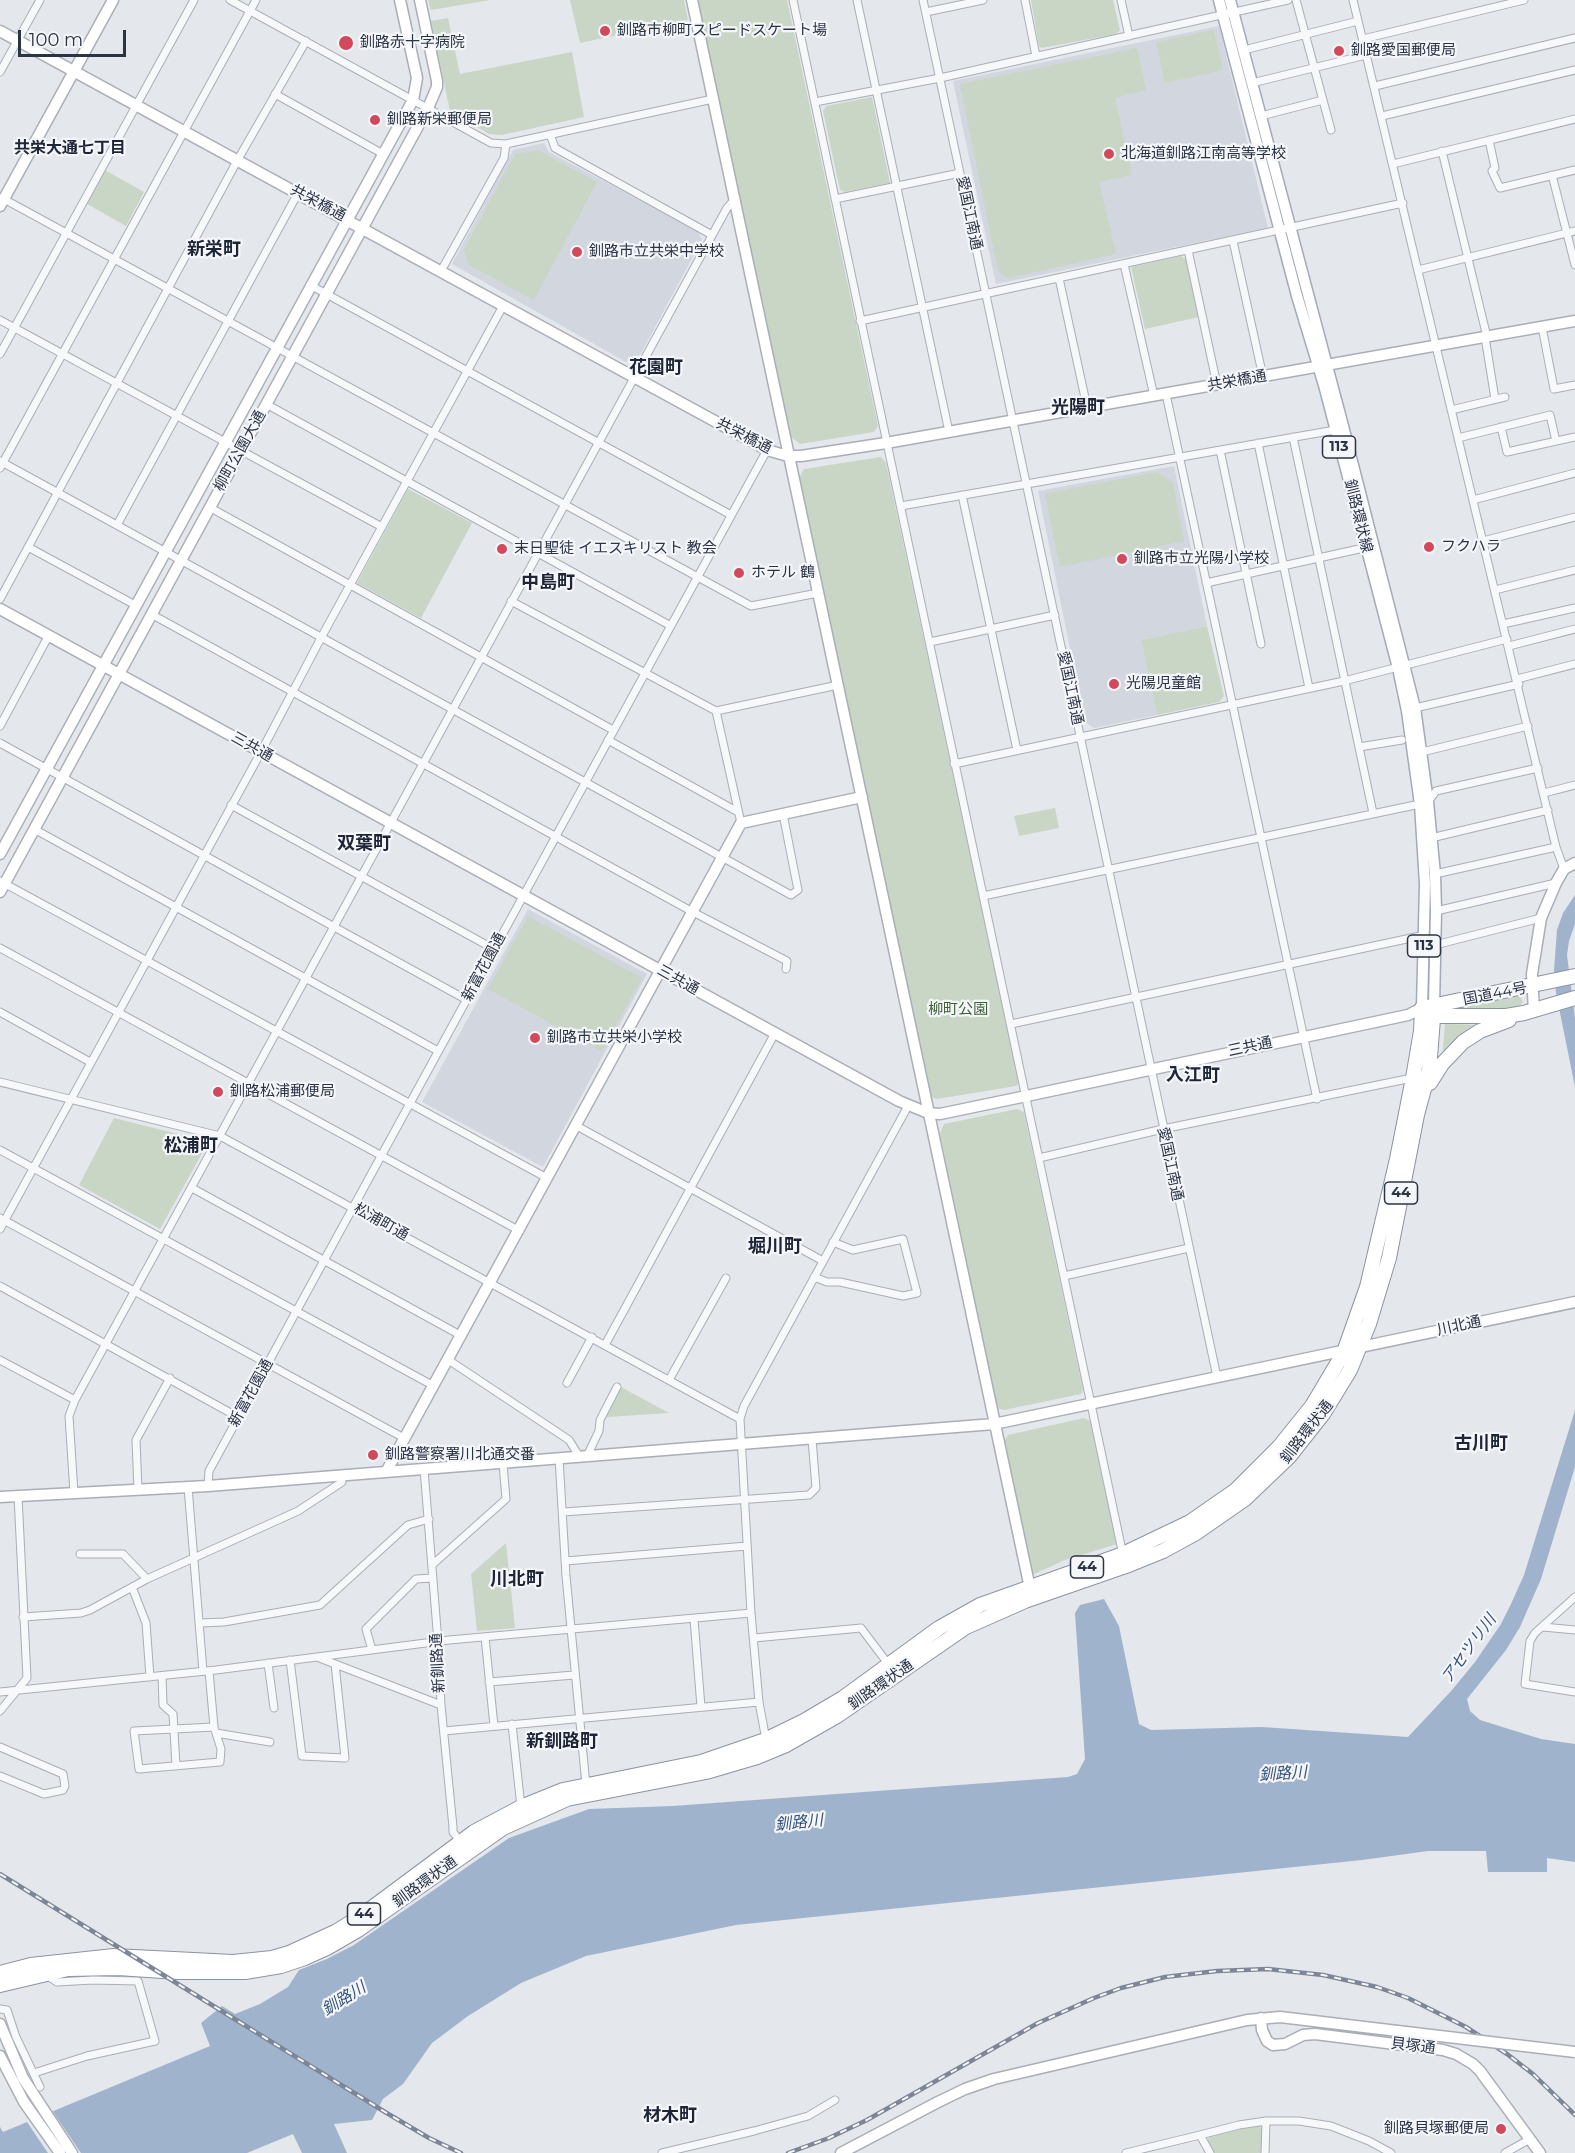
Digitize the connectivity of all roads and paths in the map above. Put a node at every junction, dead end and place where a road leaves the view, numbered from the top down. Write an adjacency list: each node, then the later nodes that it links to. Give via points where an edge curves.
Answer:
1 (40, 0): 30 (street)
2 (113, 0): 37 (street)
3 (194, 0): 48 (street)
4 (230, 0): 21 (street)
5 (256, 0): 21 (street)
6 (400, 0): 45 (street, 柳町公園大通, via 417,78)
7 (420, 0): 49 (street, 柳町公園大通, via 437,81)
8 (692, 0): 44 (street)
9 (793, 0): 47 (street)
10 (857, 0): 42 (street)
11 (923, 0): 22 (street, 愛国江南通)
12 (983, 0): 22 (street)
13 (1025, 0): 34 (street)
14 (1121, 0): 27 (street)
15 (1219, 0): 23 (street, 釧路環状線 / 113)
16 (1230, 0): 23 (street, 釧路環状線 / 113)
17 (1288, 0): 23 (street)
18 (1296, 0): 26 (street)
19 (1353, 0): 24 (street)
20 (1524, 0): 29 (street)
21 (250, 11): 31 (street); 54 (street)
22 (926, 12): 39 (street, 愛国江南通)
23 (1228, 14): 27 (street); 32 (street, 釧路環状線 / 113); 73 (street, 釧路環状線 / 113)
24 (1358, 21): 26 (street); 29 (street)
25 (0, 31): 30 (street, 共栄橋通)
26 (1305, 34): 32 (street); 35 (street)
27 (1129, 36): 34 (street)
28 (1575, 38): 41 (street)
29 (1363, 39): 33 (street)
30 (18, 40): 37 (street, 共栄橋通); 38 (street)
31 (306, 41): 43 (street); 45 (street)
32 (1244, 50): 40 (street, 釧路環状線 / 113)
33 (1366, 55): 35 (street); 41 (street)
34 (1036, 56): 39 (street)
35 (1314, 68): 40 (street); 46 (street)
36 (1575, 70): 51 (street)
37 (74, 71): 48 (street, 共栄橋通); 69 (street)
38 (0, 72)
39 (940, 78): 42 (street); 63 (street, 愛国江南通)
40 (1252, 83): 50 (street, 釧路環状線 / 113)
41 (1375, 86): 51 (street)
42 (876, 90): 47 (street); 65 (street)
43 (275, 94): 59 (street); 60 (street)
44 (713, 99): 55 (street); 68 (street)
45 (413, 100): 49 (street); 59 (street, 柳町公園大通)
46 (1323, 100): 50 (street); 53 (street)
47 (815, 102): 67 (street)
48 (136, 105): 54 (street, 共栄橋通); 75 (street)
49 (428, 108): 57 (street, via 491,142); 72 (street, 柳町公園大通)
50 (1262, 116): 73 (street, 釧路環状線 / 113)
51 (1382, 116): 61 (street)
52 (1575, 119): 56 (street)
53 (1331, 130)
54 (184, 132): 60 (street, 共栄橋通); 80 (street)
55 (550, 134): 57 (street); 76 (street, via 555,148)
56 (1489, 140): 58 (street); 64 (street, via 1495,168 1492,171 1500,188)
57 (506, 144): 84 (street, via 504,158)
58 (1443, 151): 61 (street); 79 (street)
59 (382, 154): 71 (street, 柳町公園大通)
60 (237, 161): 66 (street, 共栄橋通); 87 (street)
61 (1393, 164): 70 (street)
62 (1575, 170): 64 (street)
63 (960, 173): 65 (street); 89 (street, 愛国江南通)
64 (1552, 176): 74 (street)
65 (896, 186): 67 (street); 91 (street)
66 (298, 193): 71 (street, 共栄橋通); 93 (street)
67 (835, 199): 94 (street)
68 (734, 200): 76 (street); 135 (street)
69 (1, 201): 75 (street)
70 (1403, 203): 73 (street); 83 (street)
71 (347, 219): 72 (street, 共栄橋通); 86 (street, 柳町公園大通)
72 (361, 227): 84 (street, 共栄橋通); 88 (street, 柳町公園大通)
73 (1285, 229): 77 (street); 104 (street, 釧路環状線 / 113)
74 (1571, 232): 79 (street); 82 (street)
75 (67, 233): 80 (street); 96 (street)
76 (712, 235): 106 (street)
77 (1233, 241): 78 (street); 107 (street)
78 (1188, 250): 81 (street); 109 (street)
79 (1469, 257): 83 (street); 98 (street)
80 (115, 259): 87 (street); 102 (street)
81 (1124, 264): 85 (street); 112 (street)
82 (1575, 265)
83 (1419, 270): 99 (street)
84 (441, 271): 90 (street, 共栄橋通)
85 (1059, 278): 89 (street); 116 (street)
86 (310, 285): 88 (street); 100 (street, 柳町公園大通)
87 (169, 288): 93 (street); 108 (street)
88 (325, 293): 103 (street, 柳町公園大通); 105 (street)
89 (986, 294): 91 (street); 119 (street, 愛国江南通)
90 (503, 306): 105 (street); 106 (street, 共栄橋通)
91 (923, 307): 94 (street); 123 (street)
92 (0, 320): 96 (street)
93 (228, 321): 100 (street); 118 (street)
94 (861, 321): 130 (street)
95 (1575, 321): 97 (street, 共栄橋通)
96 (14, 327): 101 (street); 102 (street)
97 (1542, 327): 98 (street, 共栄橋通); 110 (street, via 1554,389)
98 (1486, 337): 99 (street, 共栄橋通); 114 (street)
99 (1437, 346): 104 (street, 共栄橋通); 117 (street)
100 (277, 347): 103 (street); 127 (street, 柳町公園大通)
101 (0, 354)
102 (62, 354): 108 (street); 137 (street)
103 (292, 355): 115 (street, 柳町公園大通); 122 (street)
104 (1322, 366): 107 (street, 共栄橋通); 121 (street, 釧路環状線 / 113); 153 (street, 釧路環状線 / 113)
105 (468, 371): 122 (street); 129 (street)
106 (634, 377): 129 (street); 132 (street, 共栄橋通)
107 (1263, 377): 109 (street, 共栄橋通)
108 (117, 384): 118 (street); 141 (street)
109 (1217, 385): 111 (street, 共栄橋通)
110 (1575, 385)
111 (1166, 394): 112 (street, 共栄橋通); 136 (street)
112 (1154, 396): 116 (street, 共栄橋通)
113 (1505, 397): 114 (street)
114 (1496, 399): 117 (street)
115 (266, 404): 134 (street, 柳町公園大通); 139 (street)
116 (1087, 407): 119 (street, 共栄橋通)
117 (1451, 410): 126 (street)
118 (178, 415): 127 (street); 149 (street)
119 (1013, 421): 123 (street, 共栄橋通); 140 (street, 愛国江南通)
120 (1502, 427): 126 (street); 128 (street, via 1507,452); 128 (street, via 1550,415)
121 (1335, 430): 124 (street); 153 (street, 釧路環状線 / 113)
122 (434, 432): 139 (street); 144 (street)
123 (948, 432): 130 (street, 共栄橋通)
124 (1293, 437): 131 (street); 157 (street)
125 (1575, 437): 128 (street)
126 (1458, 438): 143 (street)
127 (225, 441): 134 (street); 154 (street, 柳町公園大通)
128 (1556, 441)
129 (599, 442): 144 (street); 147 (street)
130 (886, 443): 135 (street, 共栄橋通); 145 (street)
131 (1258, 443): 133 (street); 158 (street)
132 (767, 450): 135 (street, 共栄橋通); 147 (street, 新富花園通)
133 (1220, 450): 136 (street); 160 (street)
134 (240, 451): 146 (street, 柳町公園大通); 150 (street)
135 (788, 456): 165 (street)
136 (1179, 457): 140 (street); 162 (street)
137 (1, 464): 141 (street)
138 (1575, 473): 143 (street)
139 (407, 481): 150 (street); 155 (street)
140 (1026, 484): 142 (street); 172 (street, 愛国江南通)
141 (57, 492): 149 (street); 152 (street)
142 (962, 495): 145 (street); 175 (street)
143 (1473, 500): 151 (street)
144 (564, 505): 155 (street); 161 (street)
145 (901, 506): 179 (street)
146 (209, 507): 156 (street, 柳町公園大通); 163 (street)
147 (731, 515): 161 (street, 新富花園通)
148 (1575, 517): 151 (street)
149 (117, 525): 154 (street)
150 (382, 527): 163 (street)
151 (1483, 541): 164 (street)
152 (28, 547): 166 (street); 168 (street)
153 (1370, 547): 157 (street); 185 (street, 釧路環状線 / 113)
154 (166, 551): 156 (street); 168 (street, 柳町公園大通)
155 (538, 553): 167 (street); 174 (street)
156 (181, 559): 171 (street, 柳町公園大通); 178 (street)
157 (1319, 559): 158 (street); 188 (street)
158 (1284, 566): 160 (street); 191 (street)
159 (1575, 570): 164 (street)
160 (1247, 574): 162 (street); 181 (street)
161 (697, 577): 165 (street, via 751,606); 174 (street, 新富花園通)
162 (1206, 583): 193 (street)
163 (350, 584): 178 (street); 182 (street)
164 (1495, 591): 173 (street)
165 (818, 593): 190 (street)
166 (0, 598)
167 (512, 601): 182 (street); 186 (street)
168 (136, 606): 184 (street, 柳町公園大通)
169 (1575, 608): 173 (street)
170 (0, 609): 177 (street, 三共通)
171 (151, 614): 187 (street, 柳町公園大通); 192 (street)
172 (1055, 615): 175 (street); 200 (street, 愛国江南通)
173 (1503, 624): 180 (street)
174 (670, 626): 186 (street, 新富花園通)
175 (992, 629): 179 (street); 205 (street)
176 (1575, 629): 180 (street)
177 (49, 636): 184 (street, 三共通); 197 (street)
178 (322, 636): 192 (street); 195 (street)
179 (930, 642): 209 (street)
180 (1508, 642): 185 (street); 189 (street)
181 (1262, 644)
182 (482, 657): 195 (street); 199 (street)
183 (1575, 664): 189 (street)
184 (103, 666): 187 (street, 三共通); 210 (street, 柳町公園大通)
185 (1402, 667): 188 (street); 194 (street, 釧路環状線 / 113); 217 (street, 釧路環状線 / 113)
186 (645, 672): 196 (street); 199 (street, 新富花園通)
187 (119, 674): 206 (street, 三共通); 212 (street, 柳町公園大通)
188 (1344, 681): 191 (street); 204 (street)
189 (1518, 681): 194 (street); 198 (street)
190 (838, 685): 196 (street); 216 (street)
191 (1309, 688): 193 (street)
192 (292, 692): 206 (street); 208 (street)
193 (1232, 705): 200 (street); 226 (street)
194 (1415, 708): 207 (street, 釧路環状線 / 113)
195 (454, 709): 208 (street); 213 (street)
196 (716, 711): 222 (street)
197 (0, 726)
198 (1528, 726): 207 (street); 211 (street)
199 (614, 730): 201 (street, 新富花園通)
200 (1080, 737): 205 (street); 234 (street, 愛国江南通)
201 (608, 740): 213 (street, 新富花園通); 222 (street)
202 (1402, 740): 204 (street)
203 (0, 743): 210 (street)
204 (1359, 747): 220 (street)
205 (1017, 750): 209 (street)
206 (261, 752): 218 (street); 223 (street, 三共通)
207 (1422, 752): 217 (street, 釧路環状線 / 113)
208 (423, 763): 223 (street); 225 (street)
209 (954, 764): 240 (street)
210 (46, 768): 212 (street); 229 (street, 柳町公園大通)
211 (1538, 768): 215 (street); 217 (street, via 1436,791)
212 (62, 777): 224 (street, 柳町公園大通); 230 (street)
213 (585, 781): 225 (street, 新富花園通); 231 (street)
214 (1575, 785): 215 (street)
215 (1544, 793): 219 (street)
216 (862, 797): 221 (street); 280 (street)
217 (1424, 803): 220 (street); 227 (street, 釧路環状線 / 113); 246 (street, 釧路環状線 / 113)
218 (231, 805): 230 (street); 236 (street)
219 (1548, 810): 227 (street); 228 (street)
220 (1373, 813): 226 (street)
221 (783, 814): 222 (street); 231 (street, via 798,890 795,894)
222 (739, 817): 231 (street)
223 (391, 822): 236 (street); 239 (street, 三共通)
224 (34, 829): 238 (street, 柳町公園大通); 241 (street)
225 (555, 837): 239 (street, 新富花園通); 242 (street)
226 (1261, 838): 234 (street); 251 (street)
227 (1431, 838): 235 (street, 釧路環状線 / 113)
228 (1556, 847): 233 (street); 235 (street)
229 (0, 854)
230 (203, 855): 241 (street); 245 (street)
231 (721, 856): 242 (street)
232 (1575, 864): 233 (street)
233 (1564, 869): 237 (street)
234 (1108, 870): 240 (street); 257 (street, 愛国江南通)
235 (1435, 874): 243 (street, 釧路環状線 / 113)
236 (361, 877): 245 (street); 249 (street)
237 (1556, 883): 243 (street); 244 (street)
238 (2, 885): 250 (street)
239 (523, 896): 249 (street, 新富花園通); 253 (street, 三共通)
240 (983, 896): 264 (street)
241 (176, 906): 250 (street); 255 (street)
242 (691, 911): 252 (street, via 787,961); 253 (street)
243 (1436, 911): 247 (street, 釧路環状線 / 113)
244 (1541, 918): 247 (street); 256 (street)
245 (334, 926): 255 (street); 259 (street)
246 (1425, 935): 251 (street); 263 (street, 釧路環状線 / 113)
247 (1435, 945): 263 (street, 釧路環状線 / 113)
248 (0, 948): 261 (street)
249 (494, 949): 259 (street, 新富花園通)
250 (147, 959): 261 (street); 265 (street)
251 (1287, 964): 257 (street); 267 (street)
252 (786, 969)
253 (660, 970): 266 (street, 三共通); 281 (street)
254 (1575, 976): 256 (highway, 国道44号)
255 (306, 978): 265 (street); 268 (street)
256 (1537, 985): 260 (street); 263 (highway, 国道44号)
257 (1135, 997): 264 (street); 270 (street, 愛国江南通)
258 (1575, 998): 260 (highway, 国道44号 / 44)
259 (466, 1000): 268 (street, 新富花園通)
260 (1535, 1010): 263 (highway, 国道44号 / 44, via 1487,1017); 277 (highway, 44, via 1480,1031 1463,1042 1442,1064)
261 (118, 1011): 269 (street); 273 (street)
262 (0, 1012): 269 (street)
263 (1424, 1012): 267 (street, 三共通); 271 (highway, 釧路環状通 / 44); 277 (highway, 釧路環状通 / 44, via 1430,1062)
264 (1011, 1024): 274 (street)
265 (277, 1030): 273 (street); 278 (street)
266 (775, 1033): 279 (street, 三共通); 290 (street)
267 (1302, 1036): 270 (street, 三共通); 276 (street)
268 (438, 1051): 278 (street, 新富花園通)
269 (90, 1062): 275 (street)
270 (1150, 1068): 274 (street, 三共通); 282 (street, 愛国江南通)
271 (1413, 1078): 276 (street); 313 (highway, 釧路環状通 / 44, via 1367,1287)
272 (0, 1082): 275 (street, 松浦町通)
273 (248, 1083): 283 (street); 285 (street)
274 (1026, 1096): 280 (street, 三共通, via 940,1114); 286 (street)
275 (71, 1099): 283 (street, 松浦町通); 287 (street)
276 (1317, 1099): 282 (street)
277 (1421, 1102): 312 (highway, 釧路環状通 / 44, via 1389,1258)
278 (409, 1103): 285 (street, 新富花園通); 288 (street)
279 (908, 1106): 280 (street, 三共通); 296 (street)
280 (928, 1113): 327 (street)
281 (575, 1125): 288 (street); 290 (street)
282 (1163, 1130): 286 (street); 297 (street, 愛国江南通)
283 (220, 1136): 289 (street); 291 (street, 松浦町通)
284 (0, 1150): 287 (street)
285 (381, 1155): 291 (street, 新富花園通); 294 (street)
286 (1039, 1158): 300 (street)
287 (32, 1167): 292 (street); 295 (street)
288 (547, 1178): 294 (street)
289 (192, 1188): 295 (street); 298 (street)
290 (691, 1188): 299 (street); 311 (street)
291 (353, 1207): 298 (street, 新富花園通); 303 (street, 松浦町通)
292 (2, 1219): 293 (street); 305 (street)
293 (0, 1229)
294 (518, 1230): 303 (street)
295 (164, 1238): 305 (street); 307 (street)
296 (833, 1242): 299 (street); 301 (street, via 854,1250 903,1239 917,1293 903,1296)
297 (1189, 1248): 300 (street); 317 (street, 愛国江南通)
298 (324, 1260): 307 (street, 新富花園通); 308 (street)
299 (823, 1261): 301 (street)
300 (1064, 1275): 324 (street)
301 (814, 1277): 326 (street)
302 (726, 1278): 319 (street)
303 (489, 1282): 308 (street); 309 (street, 松浦町通)
304 (0, 1286): 310 (street)
305 (135, 1292): 310 (street); 316 (street)
306 (1575, 1302): 312 (street, 川北通)
307 (296, 1311): 316 (street, 新富花園通); 321 (street)
308 (460, 1335): 314 (street)
309 (592, 1337): 311 (street, 松浦町通); 320 (street)
310 (106, 1344): 318 (street); 323 (street)
311 (605, 1345): 319 (street, 松浦町通)
312 (1360, 1347): 313 (street, 川北通); 349 (highway, 釧路環状通 / 44, via 1323,1414 1266,1481 1196,1533 1163,1551)
313 (1344, 1352): 317 (street, 川北通); 349 (highway, 釧路環状通 / 44, via 1312,1406 1256,1472 1190,1522)
314 (447, 1359): 321 (street); 331 (street, via 569,1440)
315 (0, 1360): 323 (street)
316 (267, 1364): 325 (street, 新富花園通); 328 (street)
317 (1217, 1377): 324 (street, 川北通)
318 (170, 1378): 325 (street); 339 (street, via 136,1440)
319 (669, 1380): 326 (street, 松浦町通)
320 (567, 1383)
321 (432, 1385): 328 (street)
322 (617, 1387): 331 (street, via 600,1420 599,1431)
323 (75, 1400): 340 (street, via 69,1416)
324 (1091, 1404): 327 (street, 川北通); 349 (street)
325 (238, 1417): 337 (street, 新富花園通, via 209,1471)
326 (740, 1419): 330 (street)
327 (994, 1424): 329 (street, 川北通); 355 (street)
328 (404, 1438): 335 (street)
329 (812, 1439): 330 (street, 川北通); 343 (street, via 814,1491 809,1495)
330 (741, 1445): 331 (street, 川北通); 343 (street)
331 (583, 1456): 332 (street, 川北通)
332 (559, 1458): 333 (street, 川北通); 344 (street)
333 (502, 1464): 334 (street, 川北通); 351 (street, via 506,1499)
334 (424, 1469): 335 (street, 川北通); 345 (street, 新釧路通)
335 (386, 1472): 336 (street, 川北通)
336 (341, 1475): 337 (street, 川北通); 348 (street, via 342,1482 298,1510)
337 (208, 1486): 338 (street, 川北通)
338 (188, 1487): 339 (street, 川北通); 348 (street)
339 (138, 1490): 340 (street, 川北通)
340 (74, 1493): 341 (street, 川北通)
341 (18, 1496): 342 (street, 川北通); 358 (street)
342 (0, 1497)
343 (744, 1500): 344 (street); 346 (street)
344 (563, 1512): 350 (street)
345 (429, 1519): 351 (street, 新釧路通); 360 (street, via 408,1525 320,1605)
346 (747, 1546): 350 (street); 357 (street)
347 (80, 1554): 353 (street, via 123,1554)
348 (194, 1557): 353 (street); 360 (street)
349 (1125, 1560): 355 (highway, 釧路環状通 / 44)
350 (565, 1561): 362 (street)
351 (432, 1565): 352 (street, 新釧路通)
352 (433, 1578): 366 (street, 新釧路通); 367 (street, via 416,1579 366,1629)
353 (147, 1579): 354 (street)
354 (132, 1587): 358 (street, via 81,1613); 376 (street, via 146,1623)
355 (1031, 1592): 372 (highway, 釧路環状通 / 44, via 980,1605); 393 (highway, 釧路環状通 / 44, via 966,1627 810,1732)
356 (1575, 1597): 361 (street)
357 (751, 1613): 359 (street); 365 (street)
358 (23, 1617): 378 (street, via 27,1678)
359 (694, 1619): 362 (street); 383 (street)
360 (200, 1623): 373 (street)
361 (1543, 1627): 363 (street); 380 (street, via 1530,1641 1525,1684)
362 (570, 1628): 364 (street); 374 (street)
363 (1575, 1630)
364 (485, 1637): 366 (street); 377 (street)
365 (754, 1638): 372 (street, via 861,1628); 381 (street)
366 (438, 1642): 367 (street); 382 (street, 新釧路通)
367 (372, 1650): 368 (street)
368 (317, 1657): 369 (street); 371 (street)
369 (290, 1660): 370 (street); 371 (street, via 302,1756 345,1758)
370 (268, 1663): 373 (street); 384 (street)
371 (335, 1664): 382 (street)
372 (889, 1665): 393 (highway, 釧路環状通 / 44)
373 (206, 1671): 375 (street); 390 (street)
374 (574, 1675): 377 (street); 386 (street)
375 (162, 1676): 376 (street); 389 (street, via 164,1705 173,1714)
376 (150, 1677): 378 (street)
377 (489, 1683): 388 (street)
378 (18, 1691): 379 (street); 385 (street)
379 (0, 1692)
380 (1575, 1692)
381 (759, 1702): 383 (street); 393 (street)
382 (441, 1705): 391 (street, 新釧路通)
383 (701, 1707): 386 (street)
384 (274, 1708)
385 (0, 1711)
386 (579, 1718): 387 (street); 397 (street)
387 (512, 1724): 388 (street); 398 (street)
388 (494, 1726): 391 (street)
389 (174, 1729): 390 (street); 395 (street); 395 (street, via 135,1731 139,1769)
390 (215, 1730): 392 (street); 395 (street, via 220,1762)
391 (444, 1731): 399 (street, 新釧路通, via 453,1832)
392 (270, 1742)
393 (768, 1746): 397 (highway, 釧路環状通 / 44); 399 (highway, 釧路環状通 / 44, via 706,1772 567,1799)
394 (0, 1747): 396 (street, via 63,1774 66,1786 44,1794)
395 (176, 1766)
396 (0, 1776)
397 (586, 1785): 398 (highway, 釧路環状通 / 44)
398 (520, 1807): 399 (highway, 釧路環状通 / 44, via 474,1832)
399 (464, 1847): 400 (highway, 釧路環状通 / 44, via 337,1931 272,1958 206,1962 104,1957 64,1960); 401 (highway, 釧路環状通 / 44, via 358,1930 327,1948 281,1966 245,1972 94,1968)
400 (0, 1973)
401 (44, 1974): 402 (highway, 釧路環状通 / 44); 408 (street, via 57,1982 138,1981 155,2041)
402 (0, 1985)
403 (0, 2009): 408 (street, via 7,2010)
404 (1261, 2018): 406 (street, bridge); 414 (street, 貝塚通, via 1262,2030 1273,2045 1315,2034 1456,2054 1480,2071); 418 (street, via 994,2079 947,2098)
405 (0, 2024): 410 (street)
406 (1575, 2052)
407 (0, 2056): 410 (street)
408 (34, 2073): 409 (street)
409 (40, 2087)
410 (29, 2099): 415 (street); 416 (street)
411 (835, 2100): 417 (street, via 808,2116)
412 (1266, 2121): 413 (street); 421 (street); 422 (street, via 1331,2126)
413 (1200, 2135): 419 (street); 420 (street)
414 (1530, 2139): 423 (street); 424 (street, 貝塚通)
415 (60, 2153)
416 (72, 2153)
417 (662, 2153)
418 (841, 2153)
419 (1126, 2153)
420 (1210, 2153)
421 (1265, 2153)
422 (1391, 2153)
423 (1505, 2153)
424 (1540, 2153)

